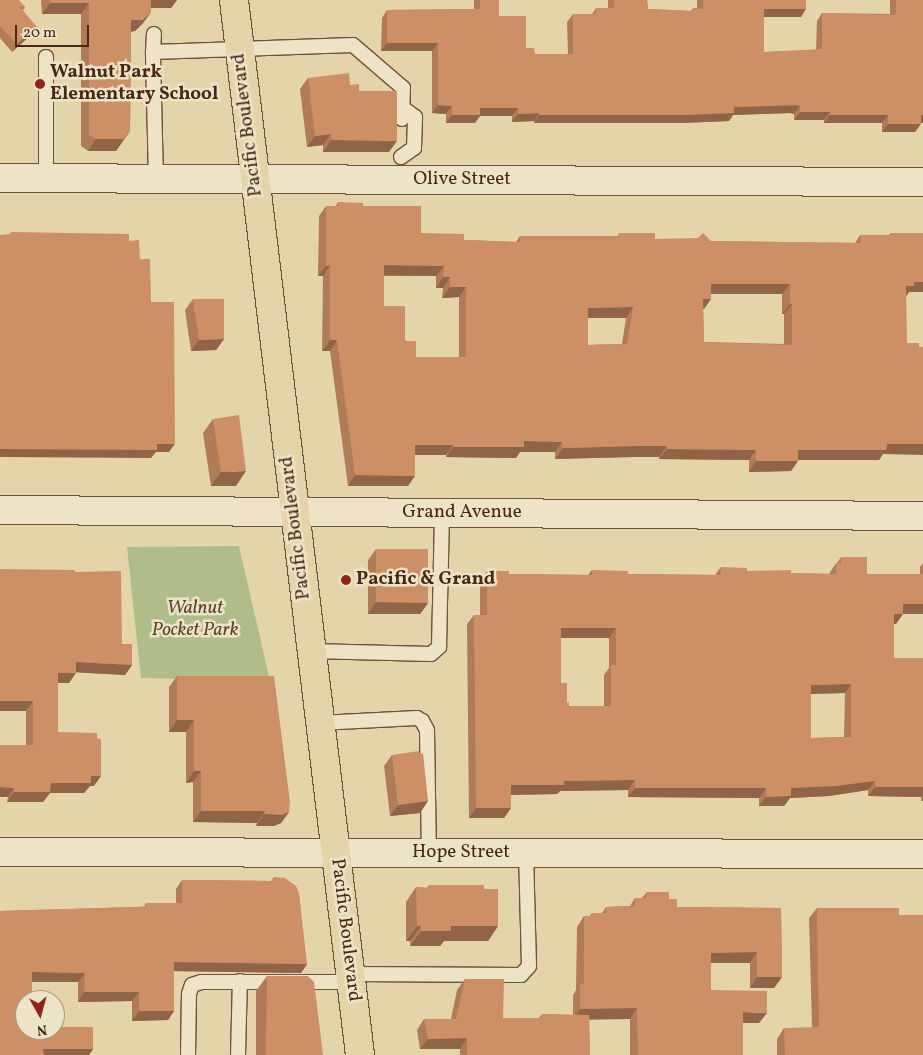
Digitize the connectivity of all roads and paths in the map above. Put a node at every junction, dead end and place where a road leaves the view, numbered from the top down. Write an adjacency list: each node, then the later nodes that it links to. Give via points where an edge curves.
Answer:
1 (234, 0): 3 (main road, Pacific Boulevard)
2 (154, 34): 4 (lane)
3 (240, 50): 4 (lane); 6 (lane, via 354,45 403,88 402,113 415,117 414,148); 10 (main road, Pacific Boulevard)
4 (153, 52): 9 (lane)
5 (46, 57): 8 (lane)
6 (401, 160): 10 (street, Olive Street); 11 (street, Olive Street)
7 (0, 178): 8 (street, Olive Street)
8 (46, 178): 9 (street, Olive Street)
9 (156, 179): 10 (street, Olive Street)
10 (255, 179): 13 (main road, Pacific Boulevard)
11 (923, 182)
12 (0, 510): 13 (street, Grand Avenue)
13 (294, 511): 14 (street, Grand Avenue); 16 (main road, Pacific Boulevard)
14 (442, 512): 15 (street, Grand Avenue); 16 (lane, via 440,648 431,654)
15 (923, 516)
16 (310, 651): 17 (main road, Pacific Boulevard)
17 (319, 723): 19 (lane, via 422,721 427,730); 21 (main road, Pacific Boulevard)
18 (0, 852): 21 (street, Hope Street)
19 (430, 853): 20 (street, Hope Street); 21 (street, Hope Street)
20 (526, 853): 22 (street, Hope Street); 23 (lane, via 528,966 522,975)
21 (335, 854): 23 (main road, Pacific Boulevard)
22 (923, 854)
23 (351, 978): 24 (lane); 27 (main road, Pacific Boulevard)
24 (240, 981): 25 (lane, via 192,985); 26 (lane)
25 (188, 1055)
26 (238, 1055)
27 (360, 1055)

